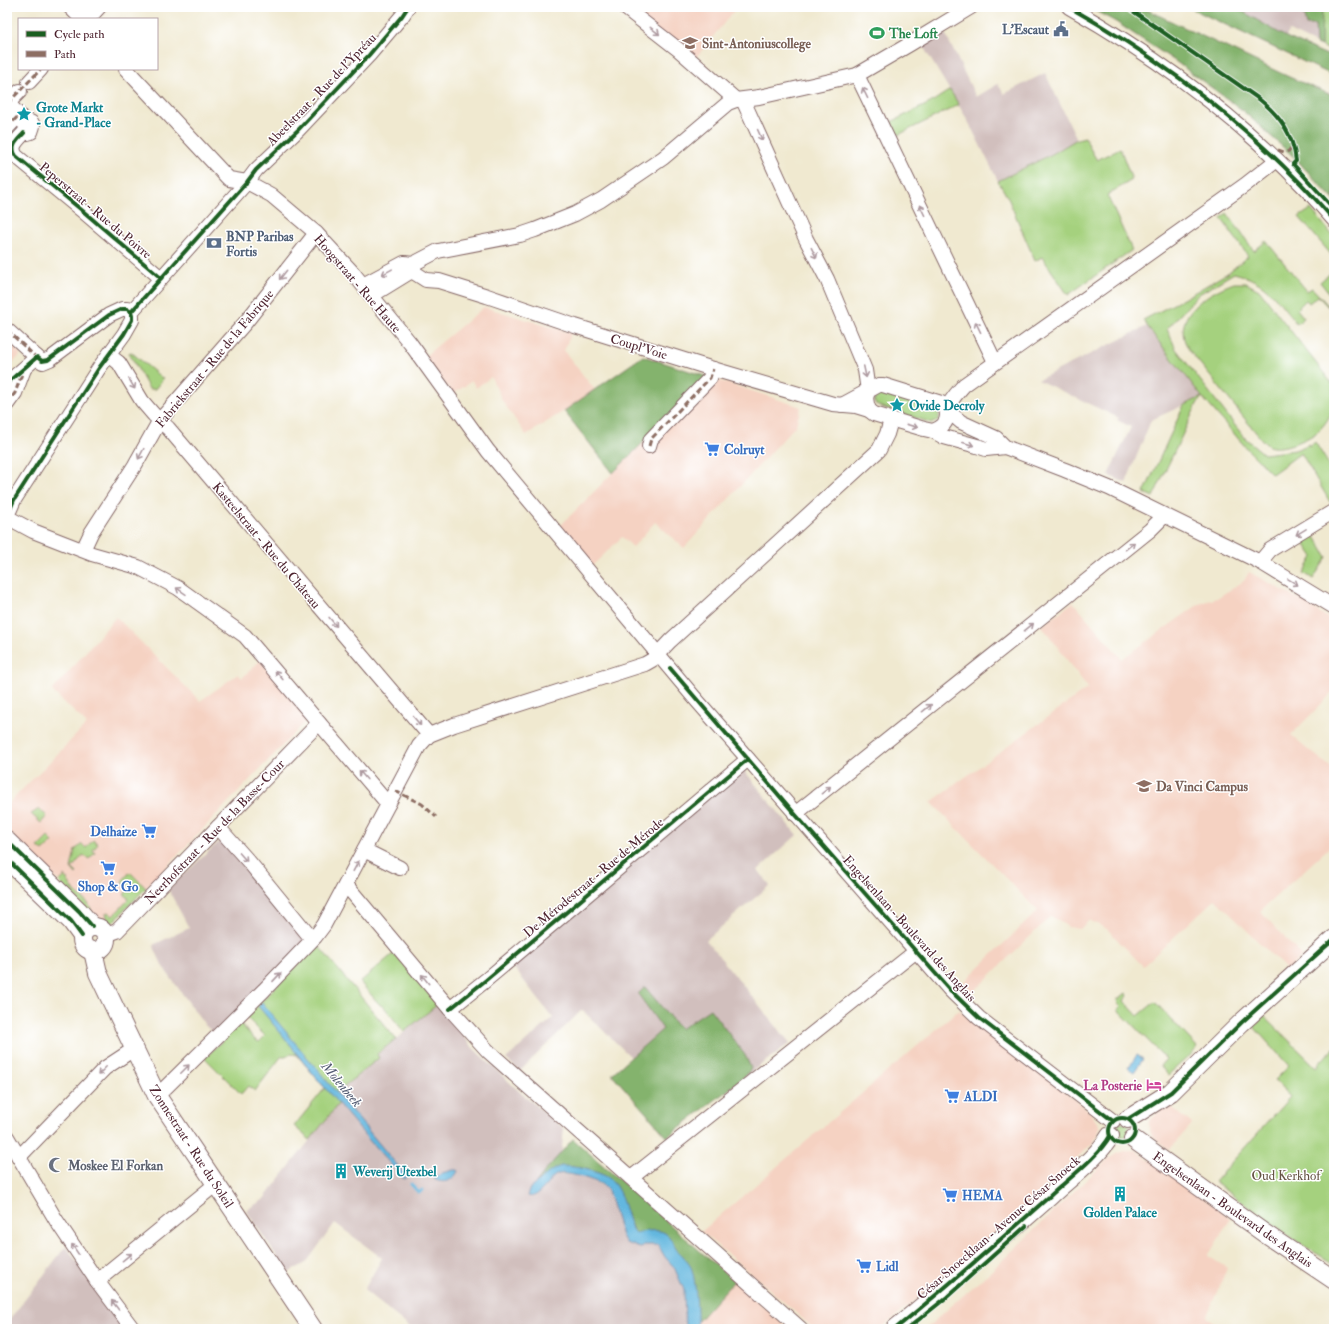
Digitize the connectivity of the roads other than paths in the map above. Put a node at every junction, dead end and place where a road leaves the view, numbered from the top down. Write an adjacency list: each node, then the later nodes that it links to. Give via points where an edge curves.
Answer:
1 (70, 7): 7 (street)
2 (99, 7): 8 (street)
3 (408, 7): 17 (street, Abeelstraat - Rue de l'Ypréau, via 370,55)
4 (624, 7): 12 (street, one-way to 12)
5 (971, 7): 11 (street)
6 (1069, 7): 16 (street, via 1120,37 1186,84 1246,131)
7 (81, 18)
8 (89, 18)
9 (40, 70): 13 (street)
10 (127, 70): 17 (street, Hoogstraat - Rue Haute, via 229,179)
11 (857, 75): 12 (street); 27 (street, one-way to 11)
12 (740, 100): 20 (street, via 724,105 675,148 601,200 575,214 520,234 438,251); 32 (street, one-way to 32, via 827,279 865,370)
13 (8, 103): 14 (street)
14 (22, 123): 15 (street); 21 (street, Peperstraat - Rue du Poivre, via 13,146 17,157)
15 (7, 128)
16 (1277, 160): 18 (street); 27 (street, via 1246,185)
17 (247, 182): 19 (street, Hoogstraat - Rue Haute, via 271,195); 21 (street, Abeelstraat - Rue de l'Ypréau)
18 (1334, 220)
19 (316, 233): 22 (street, Hoogstraat - Rue Haute); 38 (street, Fabriekstraat - Rue de la Fabrique, one-way to 38, via 245,323)
20 (417, 262): 22 (street, via 404,263); 29 (street, Coupl'Voie, via 439,281)
21 (161, 278): 23 (street, Abeelstraat - Rue de l'Ypréau)
22 (367, 290): 49 (street, Hoogstraat - Rue Haute, via 410,343 488,451)
23 (131, 312): 25 (street, via 122,309 109,315 47,361 42,361); 26 (street, via 130,323)
24 (7, 330): 25 (street)
25 (38, 357): 28 (street)
26 (107, 359): 38 (street, Kasteelstraat - Rue du Château, one-way to 38, via 113,358 119,364 142,402); 44 (street, via 14,500)
27 (995, 362): 31 (street)
28 (24, 369): 30 (street); 34 (street, via 15,393)
29 (713, 369): 35 (street, Coupl'Voie); 41 (street, via 710,378 650,439)
30 (7, 383)
31 (964, 385): 33 (street); 37 (street)
32 (868, 391): 33 (street, via 883,385); 35 (street); 36 (street, via 866,398)
33 (931, 399): 37 (street, via 941,403)
34 (7, 404)
35 (842, 405): 36 (street, Coupl'Voie)
36 (869, 410): 39 (street, Coupl'Voie)
37 (947, 410): 40 (street, via 944,424); 42 (street, via 961,422 996,438)
38 (160, 420): 46 (street, Fabriekstraat - Rue de la Fabrique, one-way to 46); 51 (street, Kasteelstraat - Rue du Château, one-way to 51)
39 (891, 420): 40 (street, Coupl'Voie, one-way to 40); 49 (street, via 879,450 670,640)
40 (933, 431): 42 (street, Coupl'Voie, one-way to 42, via 944,437 986,449)
41 (650, 446)
42 (1005, 447): 45 (street, via 1109,488)
43 (1334, 511): 47 (street, one-way to 47, via 1270,550)
44 (7, 516): 46 (street, via 33,531)
45 (1164, 516): 47 (street); 54 (street, one-way to 45, via 1150,530)
46 (83, 550): 50 (street, one-way to 46, via 245,636 178,588 138,567)
47 (1260, 562): 48 (street, one-way to 48)
48 (1334, 607)
49 (658, 654): 51 (street, via 646,664); 52 (street, Engelsenlaan - Boulevard des Anglais)
50 (319, 723): 53 (street, one-way to 50); 55 (street, Neerhofstraat - Rue de la Basse-Cour)
51 (429, 735): 53 (street, via 419,746)
52 (748, 759): 54 (street, Engelsenlaan - Boulevard des Anglais); 65 (street, De Mérodestraat - Rue de Mérode)
53 (388, 804): 57 (street)
54 (795, 814): 64 (street, Engelsenlaan - Boulevard des Anglais)
55 (218, 828): 61 (street, Neerhofstraat - Rue de la Basse-Cour, via 117,931); 62 (street, one-way to 62)
56 (7, 841): 61 (main road, via 79,911)
57 (364, 850): 59 (street); 60 (street, one-way to 57)
58 (7, 859): 61 (main road, via 67,917)
59 (400, 868)
60 (346, 885): 62 (street, via 324,925); 65 (street, one-way to 60)
61 (93, 932): 66 (main road, Zonnestraat - Rue du Soleil, via 83,944 93,951 98,973)
62 (312, 939): 67 (street, one-way to 62)
63 (1334, 939): 68 (main road, via 1171,1092)
64 (916, 952): 68 (street, Engelsenlaan - Boulevard des Anglais, via 979,1018); 71 (street)
65 (450, 1009): 71 (street, via 488,1051)
66 (134, 1049): 67 (main road, Zonnestraat - Rue du Soleil); 70 (street, one-way to 70, via 105,1068)
67 (157, 1096): 72 (main road, Zonnestraat - Rue du Soleil)
68 (1123, 1132): 73 (main road, Engelsenlaan - Boulevard des Anglais); 78 (main road, César Snoecklaan - Avenue César Snoeck); 79 (main road, César Snoecklaan - Avenue César Snoeck, via 1108,1150 1000,1250)
69 (7, 1137): 70 (street)
70 (19, 1157): 74 (street, one-way to 70, via 36,1189)
71 (631, 1178): 77 (street)
72 (216, 1184): 74 (street, one-way to 72); 76 (main road, Zonnestraat - Rue du Soleil)
73 (1334, 1280)
74 (97, 1281): 75 (street, one-way to 74)
75 (134, 1329)
76 (313, 1329)
77 (801, 1329)
78 (895, 1329)
79 (907, 1329)

